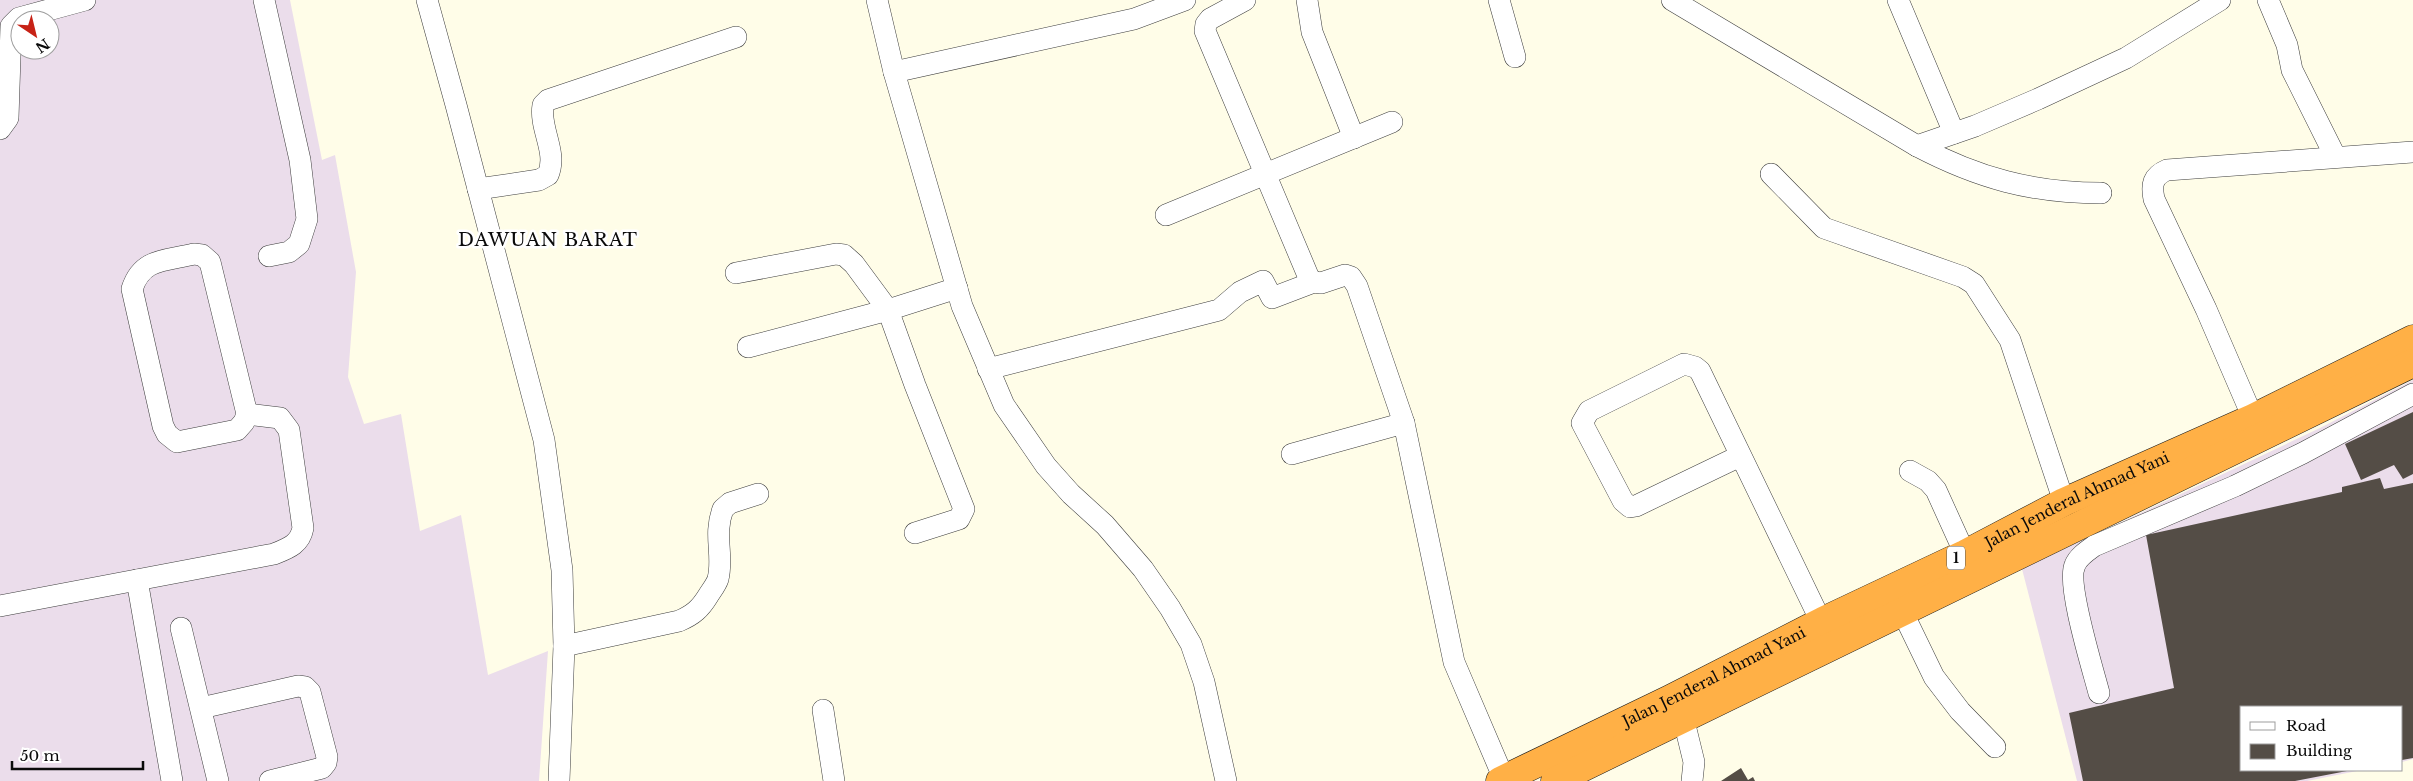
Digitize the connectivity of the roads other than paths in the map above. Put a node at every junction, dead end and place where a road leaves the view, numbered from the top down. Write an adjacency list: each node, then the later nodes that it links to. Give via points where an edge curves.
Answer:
1 (85, 0): 17 (street, via 14,21 11,26 8,118)
2 (264, 0): 28 (street, via 300,160 307,219 300,244 289,252)
3 (427, 0): 25 (street)
4 (877, 0): 15 (street)
5 (1185, 0): 15 (street, via 1134,19)
6 (1245, 0): 23 (street, via 1210,19 1205,31)
7 (1307, 0): 19 (street, via 1312,32)
8 (1499, 0): 14 (street)
9 (1672, 0): 20 (street)
10 (1898, 0): 18 (street)
11 (2220, 0): 18 (street, via 2126,58)
12 (2268, 0): 22 (street, via 2288,45 2292,70)
13 (736, 37): 25 (street, via 548,100 541,115 552,158 548,175 539,180)
14 (1515, 57)
15 (894, 72): 31 (street)
16 (1392, 122): 19 (street)
17 (0, 129)
18 (1954, 133): 20 (street)
19 (1354, 138): 23 (street)
20 (1917, 146): 26 (street, via 1949,163 2006,183 2073,193)
21 (2413, 152): 22 (street)
22 (2335, 156): 40 (street, via 2167,170 2157,174 2153,181 2154,199)
23 (1264, 174): 27 (street); 30 (street, via 1309,278)
24 (1771, 174): 47 (street, via 1824,228 1963,277 1974,284 2013,347)
25 (478, 189): 55 (street, via 544,440 562,570)
26 (2101, 193)
27 (1166, 215)
28 (269, 256)
29 (736, 273): 32 (street, via 844,255)
30 (1314, 282): 36 (street, via 1272,298 1264,281 1240,292 1219,310); 41 (street, via 1346,275 1357,286)
31 (957, 288): 32 (street); 36 (street)
32 (888, 310): 34 (street); 48 (street, via 964,509 959,518)
33 (2413, 339): 39 (highway, Jalan Jenderal Ahmad Yani / 1)
34 (748, 348)
35 (2413, 363): 39 (highway, Jalan Jenderal Ahmad Yani / 1)
36 (988, 369): 68 (street, via 1004,405 1046,466 1111,532 1170,608 1190,644 1204,682)
37 (2413, 394): 42 (street)
38 (247, 414): 38 (street, via 237,430 177,442 167,434 132,296 141,270 194,254 202,255 210,262); 50 (street, via 280,418 289,430 303,528 301,538 290,548 274,554)
39 (2284, 414): 40 (highway, Jalan Jenderal Ahmad Yani / 1); 42 (street); 52 (highway, Jalan Jenderal Ahmad Yani / 1)
40 (2253, 418): 47 (highway, Jalan Jenderal Ahmad Yani / 1)
41 (1404, 423): 43 (street); 62 (street, via 1454,662)
42 (2302, 453): 56 (street, via 2235,486 2094,546 2074,565 2072,577)
43 (1292, 454)
44 (1740, 456): 44 (street, via 1700,371 1692,365 1684,364 1597,406 1583,418 1582,423 1623,501 1630,506); 54 (street)
45 (1910, 471): 49 (street, via 1928,481 1936,490)
46 (758, 494): 55 (street, via 730,503 723,509 717,533 718,580 701,608 692,616)
47 (2064, 502): 49 (highway, Jalan Jenderal Ahmad Yani / 1)
48 (915, 533)
49 (1965, 554): 54 (highway, Jalan Jenderal Ahmad Yani / 1)
50 (137, 580): 51 (street); 63 (street)
51 (0, 606)
52 (1902, 610): 54 (highway, Jalan Jenderal Ahmad Yani / 1); 60 (street, via 1934,677 1960,711)
53 (181, 628): 57 (street)
54 (1827, 633): 59 (highway, Jalan Jenderal Ahmad Yani / 1); 62 (highway, Jalan Jenderal Ahmad Yani / 1, via 1670,699)
55 (564, 646): 66 (street)
56 (2099, 693)
57 (201, 708): 64 (street); 65 (street, via 298,686 310,692 326,763 322,768)
58 (823, 710): 67 (street)
59 (1683, 717): 61 (highway, Jalan Jenderal Ahmad Yani / 1); 69 (street, via 1694,762)
60 (1995, 747)
61 (1567, 779)
62 (1502, 780)
63 (172, 781)
64 (218, 781)
65 (270, 781)
66 (558, 781)
67 (834, 781)
68 (1226, 781)
69 (1692, 781)

